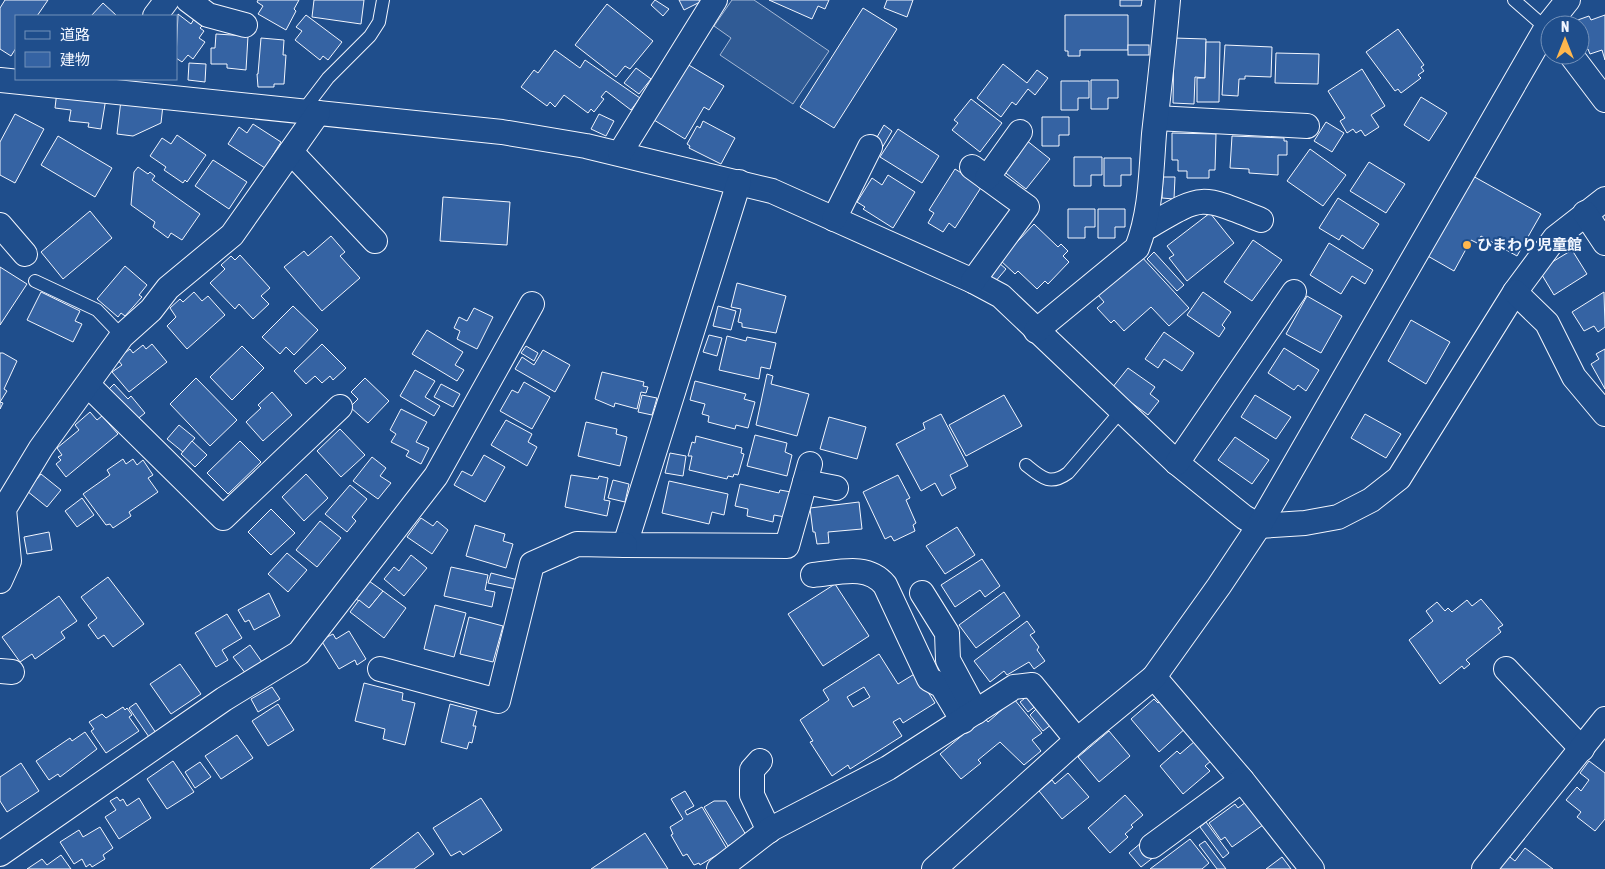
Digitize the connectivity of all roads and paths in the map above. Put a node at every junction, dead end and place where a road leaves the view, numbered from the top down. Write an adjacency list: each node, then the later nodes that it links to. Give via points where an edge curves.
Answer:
1 (167, 0): 8 (street)
2 (188, 0): 11 (street, via 208,15)
3 (383, 0): 17 (lane, via 379,22 370,36 328,78)
4 (715, 0): 23 (street)
5 (1168, 0): 18 (street)
6 (1514, 0): 10 (lane)
7 (1568, 0): 9 (street)
8 (156, 15)
9 (1557, 15)
10 (1540, 21)
11 (245, 25)
12 (1540, 41): 48 (street)
13 (1579, 65): 16 (street)
14 (2, 84): 15 (street)
15 (104, 85): 17 (street)
16 (1603, 95)
17 (310, 112): 22 (street); 23 (street, via 502,132)
18 (1156, 118): 19 (street); 30 (street)
19 (1307, 126)
20 (1020, 132): 34 (street, via 979,172 1027,207)
21 (870, 147): 27 (street)
22 (291, 152): 31 (street); 40 (street, via 232,235 168,288 151,310)
23 (620, 153): 24 (street, via 687,172)
24 (739, 182): 27 (street, via 772,191); 49 (street)
25 (1605, 199): 26 (street)
26 (1585, 213): 32 (street); 37 (street, via 1555,238)
27 (834, 219): 34 (street)
28 (1261, 220): 30 (street, via 1203,200 1190,203)
29 (0, 225): 33 (street)
30 (1144, 229): 39 (street, via 1137,248)
31 (375, 241)
32 (1605, 243)
33 (25, 254)
34 (973, 280): 39 (street, via 1001,296)
35 (35, 281): 40 (lane, via 97,310)
36 (1294, 292): 45 (street)
37 (1515, 292): 44 (street, via 1547,323 1574,377); 48 (street, via 1399,478 1371,500 1338,516 1305,523)
38 (532, 304): 64 (street, via 436,476 299,653 224,700)
39 (1036, 331): 43 (street)
40 (122, 336): 41 (street)
41 (88, 385): 42 (street, via 223,518); 51 (street, via 41,448 4,510 9,561)
42 (340, 407)
43 (1121, 411): 45 (street); 46 (lane, via 1068,473 1058,480 1048,480)
44 (1605, 414)
45 (1177, 463): 48 (street)
46 (1026, 465)
47 (836, 488): 49 (street, via 808,473 787,546)
48 (1258, 526): 55 (street)
49 (625, 545): 53 (street, via 577,544 532,564 498,701)
50 (813, 575): 56 (street, via 864,571 880,579 929,679 942,686)
51 (0, 581)
52 (922, 593): 56 (street, via 947,633 948,660)
53 (380, 668)
54 (1506, 669): 59 (street)
55 (1154, 676): 58 (street); 61 (street)
56 (970, 716): 58 (street, via 1014,687 1032,685); 62 (street, via 888,768)
57 (1605, 719): 59 (street)
58 (1077, 740): 66 (street)
59 (1582, 748): 68 (street)
60 (760, 761): 62 (street, via 752,770 752,795)
61 (1242, 780): 63 (street); 67 (street)
62 (769, 831): 65 (street)
63 (1152, 846)
64 (0, 854)
65 (719, 869)
66 (934, 869)
67 (1312, 869)
68 (1484, 869)

